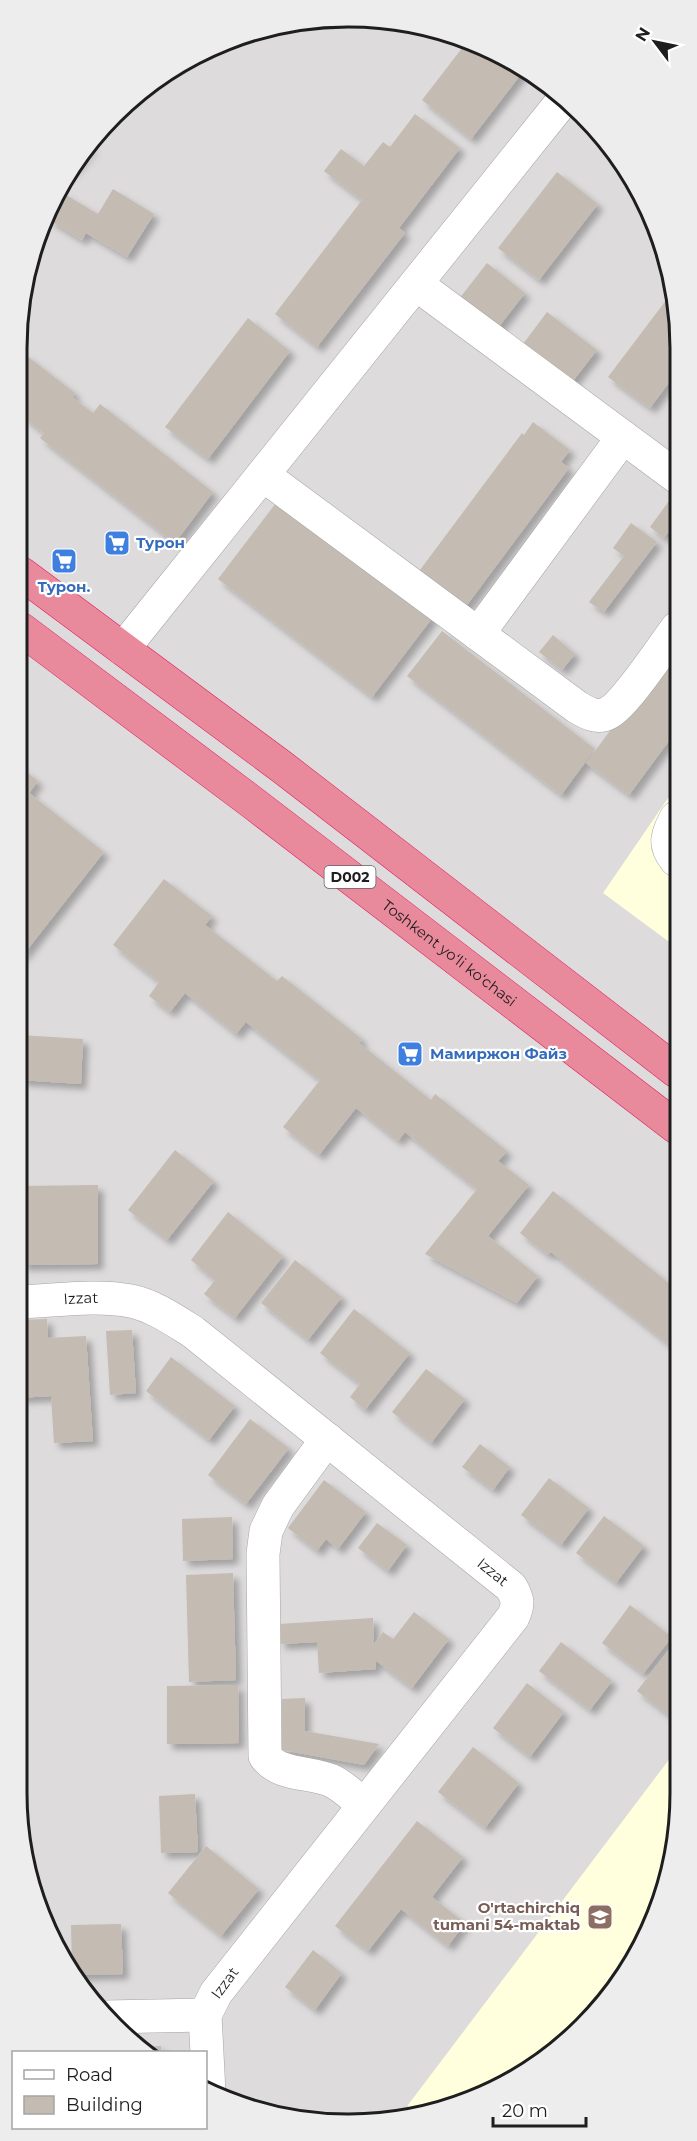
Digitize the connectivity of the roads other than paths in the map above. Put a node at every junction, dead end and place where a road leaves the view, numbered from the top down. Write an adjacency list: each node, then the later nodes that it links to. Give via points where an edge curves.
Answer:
1 (559, 106): 2 (street)
2 (416, 284): 3 (street); 5 (street)
3 (623, 437): 4 (street); 8 (street)
4 (670, 472)
5 (262, 475): 8 (street); 10 (street)
6 (27, 578): 10 (highway, D002)
7 (27, 634): 14 (highway, Toshkent yo‘li ko‘chasi / D002)
8 (478, 634): 9 (street, via 592,716 608,714 623,700)
9 (670, 637)
10 (123, 649): 13 (highway, D002)
11 (670, 830): 12 (street)
12 (670, 851)
13 (670, 1066)
14 (670, 1122)
15 (27, 1302): 16 (street, Izzat, via 131,1301 161,1312 193,1332)
16 (327, 1439): 17 (street, via 278,1506 266,1531 265,1756 280,1768 333,1782); 17 (street, Izzat, via 511,1587 518,1605 513,1617)
17 (364, 1805): 18 (street, Izzat, via 216,1993)
18 (205, 2015): 19 (street); 20 (street, Izzat)
19 (118, 2017)
20 (207, 2051)
21 (207, 2054): 22 (street, Izzat)
22 (208, 2082)

